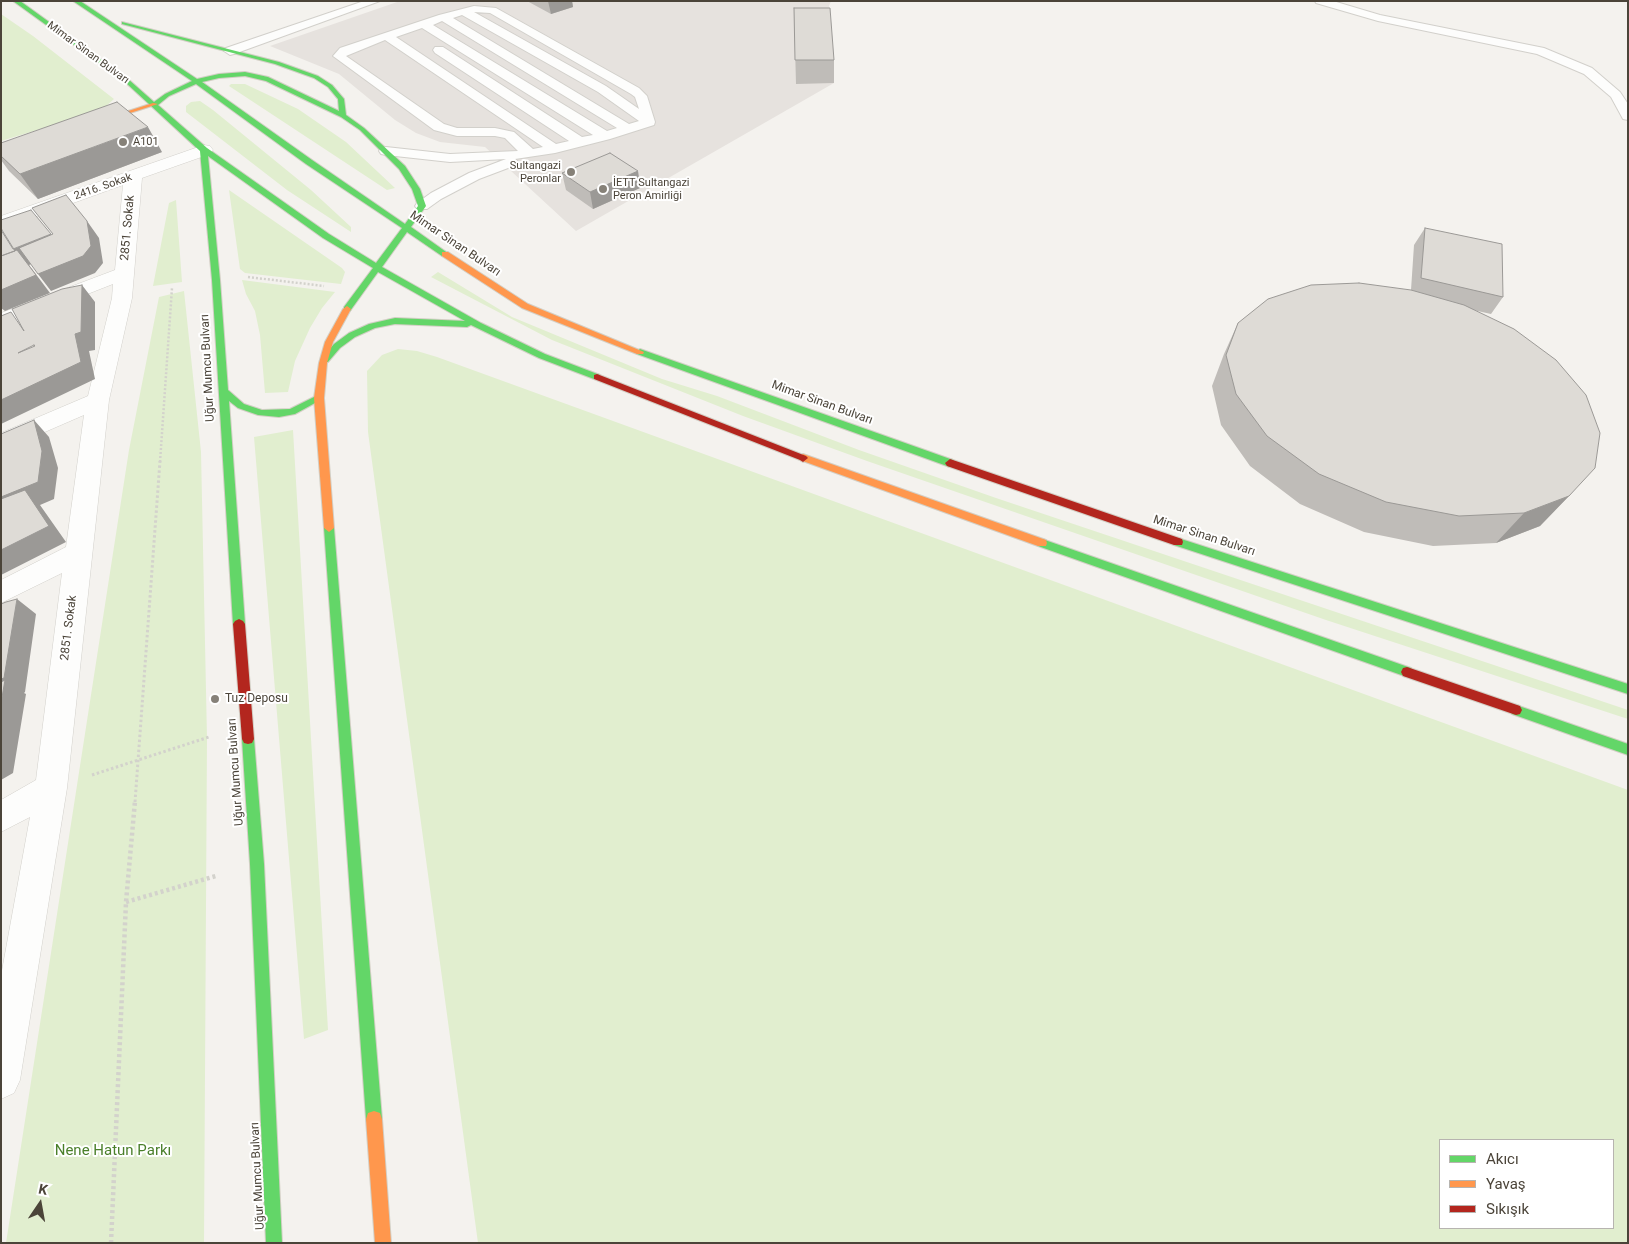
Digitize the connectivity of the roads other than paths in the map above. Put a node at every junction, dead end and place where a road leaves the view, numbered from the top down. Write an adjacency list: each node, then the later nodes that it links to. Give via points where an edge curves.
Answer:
1 (16, 1): 13 (main road, Mimar Sinan Bulvarı)
2 (76, 1): 6 (main road, Mimar Sinan Bulvarı)
3 (375, 1): 11 (lane)
4 (1320, 1): 15 (lane, via 1378,18 1540,51 1588,71 1616,95)
5 (462, 11): 7 (lane); 16 (lane, via 602,89); 16 (lane, via 485,9 499,12 635,91 641,96)
6 (98, 16): 11 (main road); 12 (main road, Mimar Sinan Bulvarı)
7 (443, 17): 8 (lane); 18 (lane)
8 (424, 24): 9 (lane); 19 (lane)
9 (408, 29): 10 (lane); 20 (lane)
10 (387, 36): 21 (lane); 24 (lane, via 344,51 339,56 439,127 456,132 495,132 509,136)
11 (230, 51): 14 (main road, via 285,65 316,77 341,99)
12 (196, 82): 13 (main road); 14 (main road, via 231,74 255,75 285,86); 28 (main road, Mimar Sinan Bulvarı)
13 (155, 104): 17 (main road); 22 (main road, Mimar Sinan Bulvarı)
14 (343, 116): 23 (main road)
15 (1628, 116)
16 (649, 122): 18 (lane)
17 (82, 127)
18 (628, 129): 19 (lane)
19 (605, 136): 20 (lane)
20 (580, 142): 21 (lane)
21 (555, 149): 24 (lane)
22 (204, 150): 25 (street, 2416. Sokak); 29 (main road, Mimar Sinan Bulvarı, via 326,236); 34 (main road, Uğur Mumcu Bulvarı)
23 (386, 151): 24 (lane, via 450,158); 26 (main road, via 416,189)
24 (530, 154): 26 (lane, via 474,176)
25 (133, 177): 27 (street, 2416. Sokak); 30 (street, 2851. Sokak)
26 (422, 206): 28 (main road)
27 (1, 223)
28 (407, 228): 29 (main road); 40 (main road, Mimar Sinan Bulvarı, via 525,306 667,362 1166,538)
29 (376, 266): 32 (main road, Mimar Sinan Bulvarı); 33 (main road, via 339,321)
30 (124, 273): 31 (street); 36 (street, 2851. Sokak, via 122,298)
31 (1, 321)
32 (478, 325): 33 (main road, via 395,320 352,335); 41 (main road, Mimar Sinan Bulvarı, via 582,373 788,453)
33 (322, 363): 35 (main road)
34 (223, 391): 35 (main road, via 241,406 270,414 292,412); 45 (main road, Uğur Mumcu Bulvarı, via 257,864)
35 (318, 398): 46 (main road)
36 (98, 400): 37 (street); 38 (street, 2851. Sokak)
37 (1, 443)
38 (78, 552): 39 (street); 42 (street, 2851. Sokak)
39 (1, 592)
40 (1628, 689)
41 (1628, 750)
42 (51, 788): 43 (street); 44 (street, 2851. Sokak)
43 (1, 817)
44 (1, 1080)
45 (274, 1243)
46 (383, 1243)

